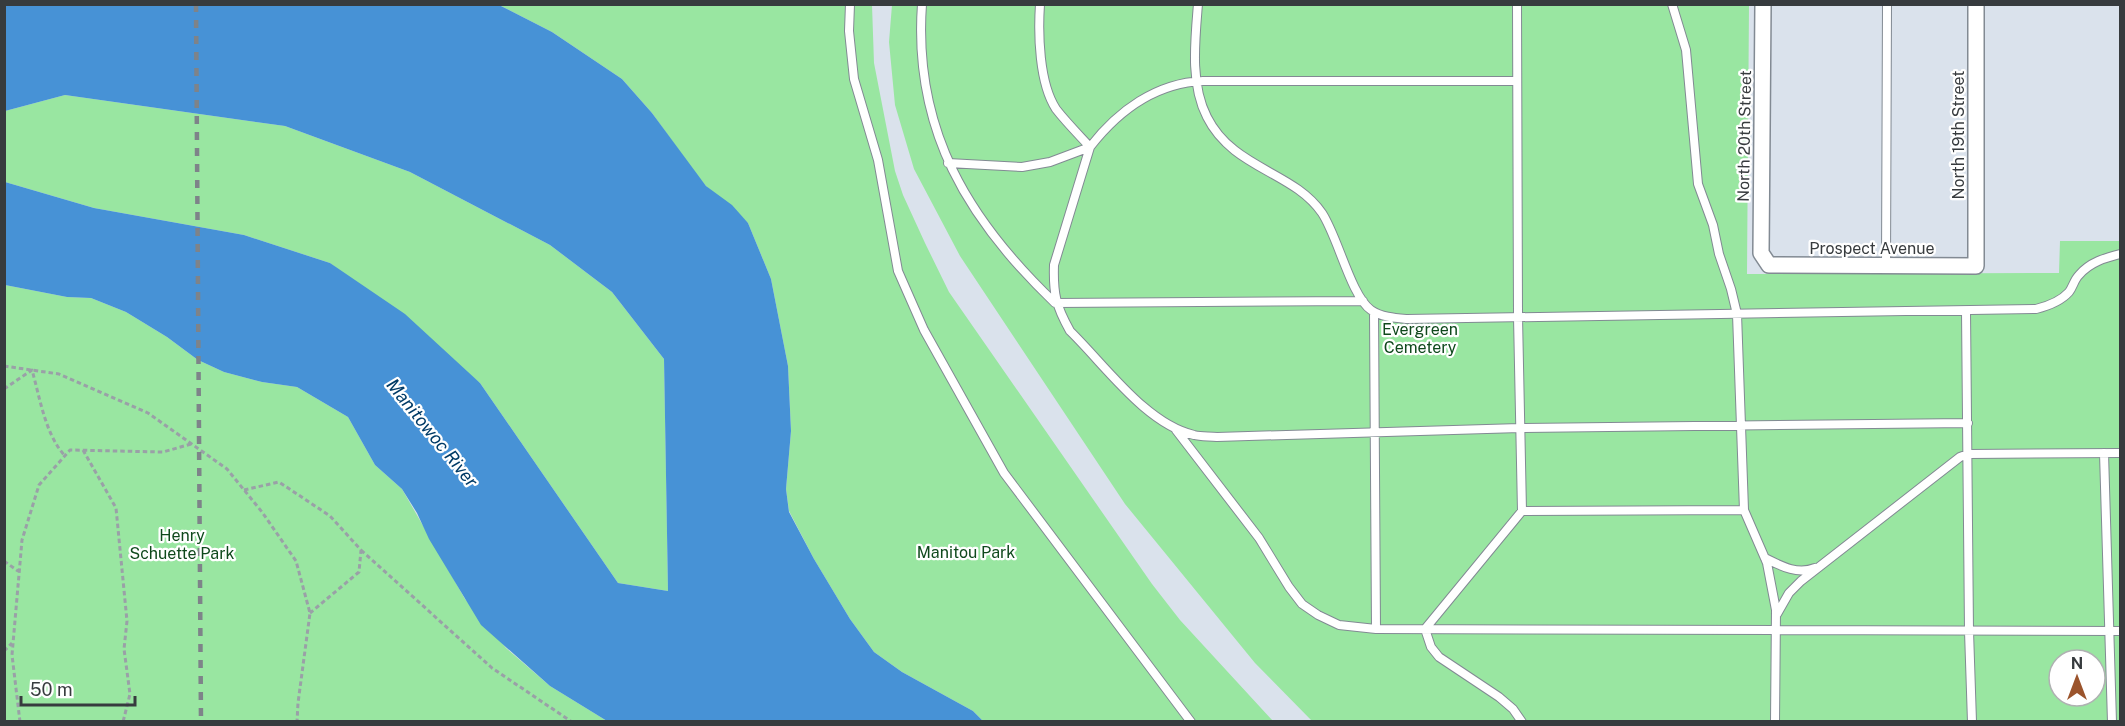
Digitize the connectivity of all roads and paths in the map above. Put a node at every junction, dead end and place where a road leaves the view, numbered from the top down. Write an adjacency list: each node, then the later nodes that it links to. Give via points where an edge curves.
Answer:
1 (850, 4): 60 (lane, via 854,79 878,160 898,271 924,330 1004,473)
2 (922, 4): 13 (lane, via 922,47 931,112)
3 (1040, 4): 12 (lane, via 1041,50 1048,91 1056,107)
4 (1198, 4): 10 (lane)
5 (1517, 4): 11 (lane)
6 (1672, 4): 22 (lane, via 1686,50 1698,184)
7 (1764, 4): 15 (street, North 20th Street, via 1761,253)
8 (1887, 4): 16 (lane)
9 (1976, 4): 17 (street, North 19th Street)
10 (1197, 81): 11 (lane); 12 (lane, via 1174,84 1143,99 1113,122); 18 (lane, via 1201,105 1229,147 1303,194 1321,211)
11 (1517, 81): 23 (lane)
12 (1090, 147): 13 (lane, via 1022,168); 19 (lane, via 1054,265)
13 (948, 163): 19 (lane, via 990,232)
14 (2121, 254): 20 (lane, via 2088,266 2070,290 2048,306)
15 (1769, 265): 16 (street, Prospect Avenue)
16 (1886, 266): 17 (street, Prospect Avenue)
17 (1976, 266)
18 (1363, 301): 19 (lane); 21 (lane)
19 (1056, 303): 30 (lane, via 1070,331 1148,411)
20 (1966, 311): 22 (lane); 27 (lane)
21 (1374, 312): 23 (lane, via 1407,319); 31 (lane)
22 (1737, 314): 23 (lane); 28 (lane)
23 (1518, 317): 29 (lane)
24 (4, 366): 25 (path)
25 (32, 370): 26 (path); 32 (path, via 59,374 148,413); 37 (path, via 57,448)
26 (4, 389)
27 (1968, 423): 28 (lane); 36 (lane)
28 (1740, 425): 29 (lane); 39 (lane)
29 (1520, 428): 31 (lane); 40 (lane)
30 (1176, 429): 31 (lane, via 1195,436 1218,437); 48 (lane, via 1259,538 1302,604 1339,624)
31 (1374, 432): 48 (lane)
32 (191, 444): 33 (path, via 163,452); 38 (path, via 226,469)
33 (83, 450): 37 (path, via 70,450); 57 (path, via 116,508 130,693)
34 (2104, 453): 35 (lane); 36 (lane); 52 (lane)
35 (2121, 453)
36 (1968, 454): 44 (lane, via 1947,465); 51 (lane)
37 (64, 456): 45 (path, via 39,485 22,540)
38 (244, 490): 41 (path, via 279,482 330,516); 46 (path, via 296,561)
39 (1744, 510): 40 (lane); 42 (lane)
40 (1522, 511): 49 (lane)
41 (361, 550): 46 (path, via 359,572); 59 (path, via 492,668)
42 (1765, 558): 44 (lane, via 1799,571); 47 (lane)
43 (4, 561): 45 (path)
44 (1820, 566): 47 (lane, via 1789,593)
45 (18, 571): 54 (path)
46 (310, 613): 58 (path)
47 (1776, 615): 50 (lane)
48 (1376, 629): 49 (lane)
49 (1425, 629): 50 (lane); 61 (lane, via 1439,657 1499,697)
50 (1776, 630): 51 (lane); 62 (lane)
51 (1969, 631): 52 (lane); 63 (lane)
52 (2109, 631): 53 (lane); 64 (lane)
53 (2121, 631)
54 (13, 642): 55 (path); 56 (path)
55 (4, 651)
56 (20, 722)
57 (123, 722)
58 (297, 722)
59 (572, 722)
60 (1191, 722)
61 (1522, 722)
62 (1775, 722)
63 (1972, 722)
64 (2112, 722)

